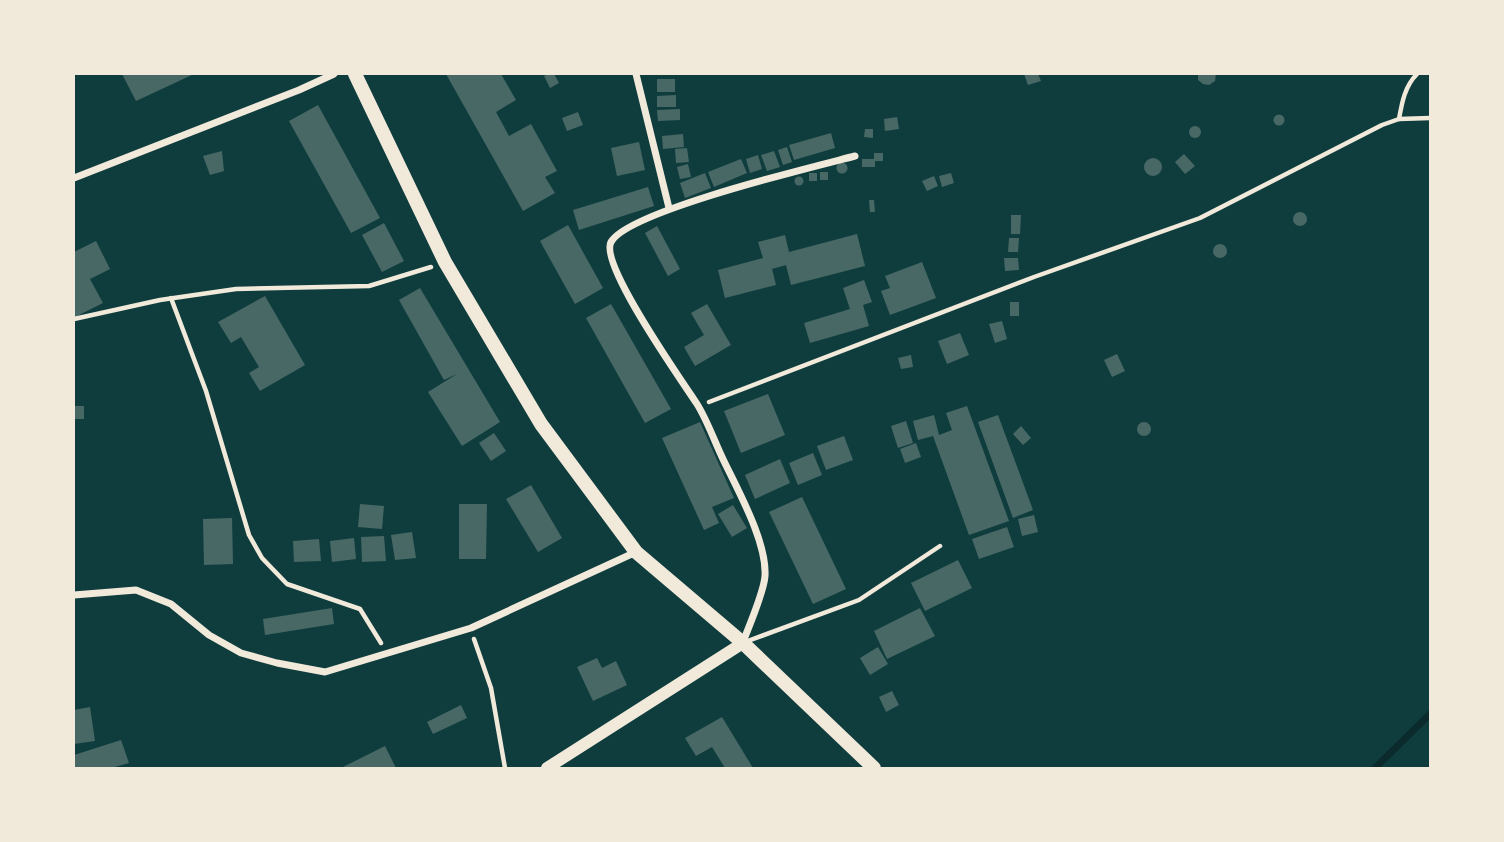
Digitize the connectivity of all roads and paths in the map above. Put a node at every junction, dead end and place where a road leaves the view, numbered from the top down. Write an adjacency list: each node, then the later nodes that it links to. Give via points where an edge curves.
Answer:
1 (334, 74): 8 (street)
2 (355, 74): 10 (main road)
3 (636, 74): 9 (street)
4 (1417, 74): 6 (path, via 1410,81)
5 (1430, 118): 6 (path)
6 (1399, 119): 13 (path, via 1200,218)
7 (855, 156): 9 (street)
8 (74, 178)
9 (669, 208): 13 (street, via 620,232 608,251 654,342)
10 (445, 262): 11 (path, via 369,286 236,289); 15 (main road, via 541,424)
11 (171, 298): 12 (path); 19 (path, via 206,391 249,535 262,558 287,584 360,609)
12 (74, 319)
13 (698, 406): 18 (street, via 754,525 762,553 765,577)
14 (940, 545): 18 (lane, via 859,600)
15 (636, 552): 17 (street); 18 (main road)
16 (74, 595): 19 (street, via 136,590 171,604 209,635 241,653 277,663 325,672)
17 (471, 628): 19 (street); 20 (path, via 491,688)
18 (743, 643): 21 (street); 22 (main road)
19 (388, 654)
20 (505, 768)
21 (547, 768)
22 (874, 768)

